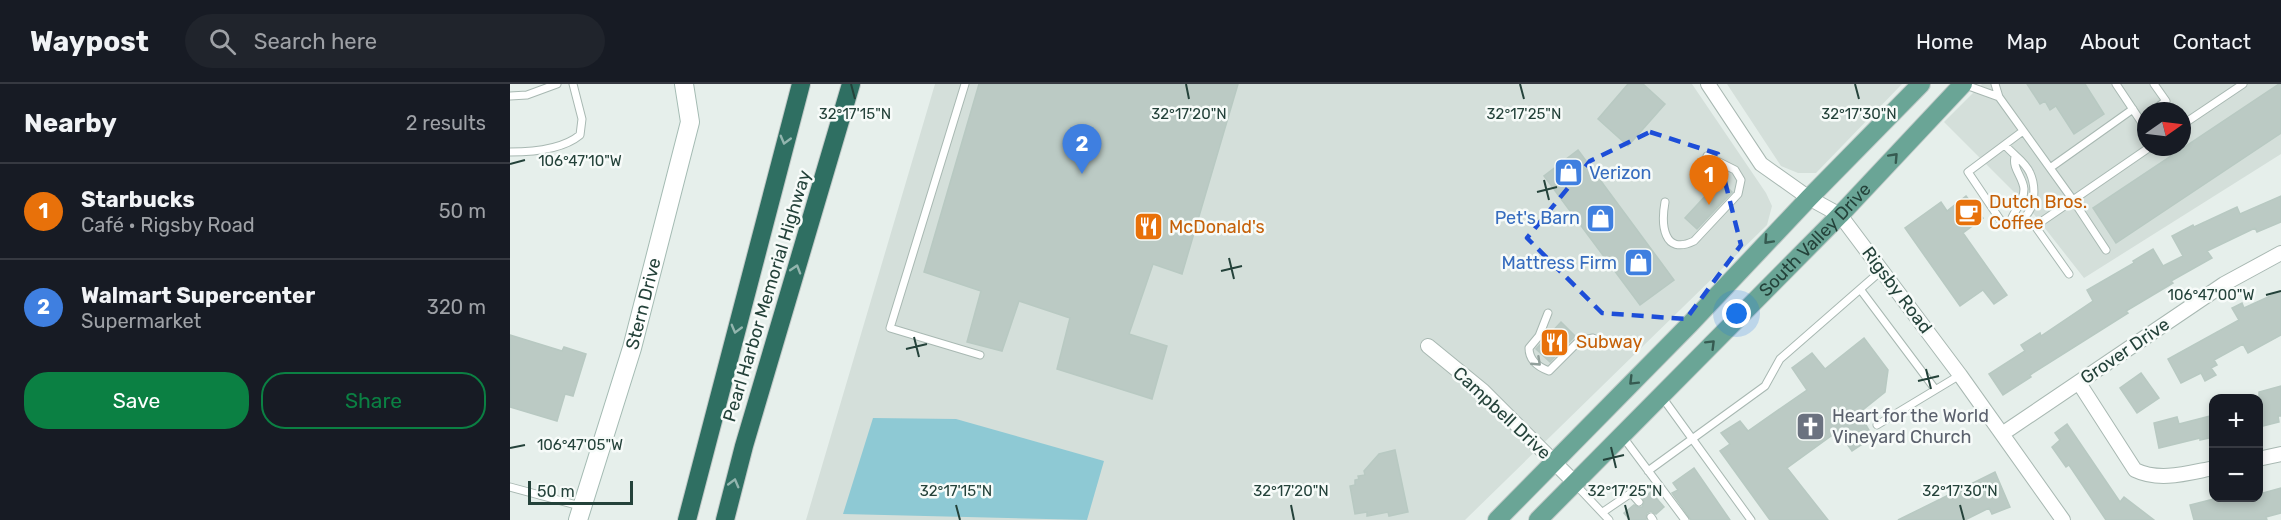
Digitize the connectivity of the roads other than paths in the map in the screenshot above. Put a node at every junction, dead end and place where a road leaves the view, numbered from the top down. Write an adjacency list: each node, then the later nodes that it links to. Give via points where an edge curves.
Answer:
1 (557, 84): 14 (lane, via 527,95)
2 (573, 84): 22 (lane, via 582,118 580,135 568,143 531,152)
3 (684, 84): 58 (street, Stern Drive, via 690,122 632,348)
4 (800, 84): 59 (highway, Pearl Harbor Memorial Highway, one-way to 59)
5 (851, 84): 60 (highway, Pearl Harbor Memorial Highway, one-way to 5)
6 (965, 84): 40 (lane, via 890,328)
7 (1708, 84): 27 (street, Rigsby Road, via 1761,164)
8 (1921, 84): 27 (main road, South Valley Drive)
9 (1963, 84): 15 (lane); 30 (main road, South Valley Drive, one-way to 9)
10 (1995, 84): 15 (lane)
11 (2116, 84): 17 (lane)
12 (2154, 84): 16 (lane)
13 (2243, 84): 19 (lane)
14 (510, 96)
15 (1999, 97): 20 (lane)
16 (2165, 102)
17 (2133, 109): 18 (lane); 26 (lane)
18 (2137, 113)
19 (2191, 119)
20 (2023, 131): 21 (lane); 26 (lane)
21 (2005, 145): 25 (lane); 31 (lane, via 1968,172 2001,221)
22 (510, 152)
23 (1707, 156): 29 (lane, via 1735,170 1741,180 1738,194 1694,241 1675,244 1668,238 1663,229)
24 (2137, 156): 28 (lane)
25 (2015, 157): 31 (lane, via 2024,187 2023,198); 31 (lane, via 2030,171 2032,205 2019,222)
26 (2050, 168): 28 (lane)
27 (1809, 198): 30 (street, Rigsby Road); 51 (main road, South Valley Drive, one-way to 51)
28 (2073, 200): 32 (lane); 35 (lane, via 2035,226)
29 (1665, 202)
30 (1840, 215): 34 (street, Rigsby Road); 44 (main road, South Valley Drive, one-way to 30)
31 (2010, 223)
32 (2106, 250)
33 (2281, 253): 42 (street, Grover Drive, via 2224,284)
34 (1882, 270): 36 (lane); 41 (street, Rigsby Road)
35 (2069, 274)
36 (1860, 288): 43 (lane); 48 (lane, via 1780,359 1765,386)
37 (1548, 313): 38 (lane, one-way to 38, via 1539,336 1529,348 1529,355 1540,368 1549,370 1579,341)
38 (1593, 338)
39 (1428, 346): 51 (street, Campbell Drive, via 1483,391)
40 (980, 355)
41 (1960, 375): 43 (lane); 46 (street, Rigsby Road)
42 (2079, 383): 46 (street, Grover Drive); 52 (street, via 2135,470 2160,476)
43 (1935, 389): 45 (lane)
44 (1660, 395): 47 (main road, South Valley Drive); 48 (lane)
45 (1877, 425)
46 (2002, 434): 66 (street, Rigsby Road)
47 (1621, 435): 53 (lane); 54 (main road, South Valley Drive)
48 (1693, 440): 53 (lane); 65 (lane)
49 (2281, 454): 50 (street)
50 (2263, 458)
51 (1553, 462): 54 (street, Campbell Drive); 61 (main road, South Valley Drive)
52 (2209, 469)
53 (1648, 471): 64 (lane)
54 (1575, 483): 57 (lane); 62 (main road, South Valley Drive)
55 (510, 487): 58 (lane)
56 (1639, 502): 57 (lane, via 1631,493)
57 (1603, 512): 63 (lane)
58 (580, 514)
59 (687, 520)
60 (725, 520)
61 (1497, 520)
62 (1538, 520)
63 (1609, 520)
64 (1685, 520)
65 (1751, 520)
66 (2062, 520)

